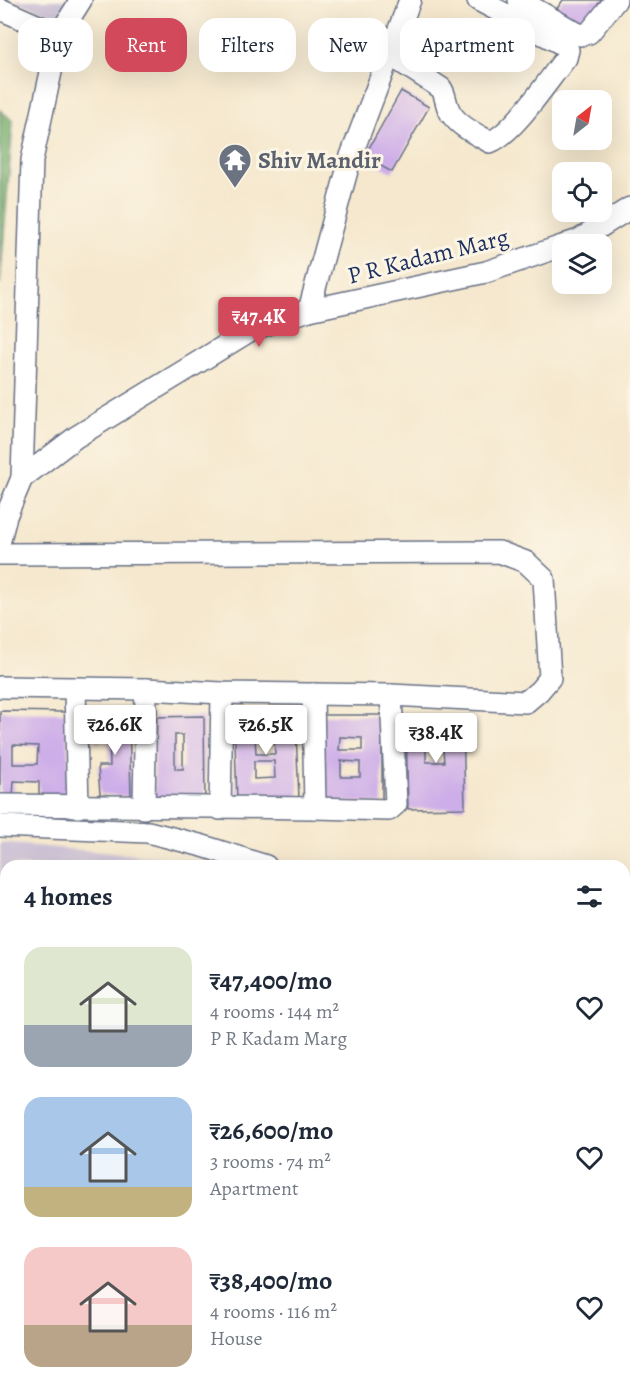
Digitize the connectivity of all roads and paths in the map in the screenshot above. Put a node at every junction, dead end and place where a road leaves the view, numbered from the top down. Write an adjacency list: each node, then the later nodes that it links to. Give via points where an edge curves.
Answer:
1 (81, 0): 8 (street)
2 (410, 0): 9 (street)
3 (478, 0): 9 (street, via 568,50 566,58 512,127 498,139 490,142 463,125 449,110 441,88)
4 (519, 0): 5 (street, via 580,35 589,33)
5 (616, 0)
6 (0, 9): 7 (street)
7 (20, 18)
8 (70, 18)
9 (390, 55): 14 (street, via 351,156)
10 (51, 72): 15 (street, via 32,160)
11 (630, 208): 12 (street, P R Kadam Marg)
12 (589, 234)
13 (552, 249): 14 (street, P R Kadam Marg, via 486,272)
14 (309, 310): 15 (street, P R Kadam Marg, via 251,330 76,437)
15 (22, 478): 16 (street, P R Kadam Marg)
16 (0, 540)
17 (0, 554): 23 (street, via 499,552 526,562 544,579 550,678 526,702)
18 (0, 687): 19 (street)
19 (75, 688): 20 (street); 25 (street)
20 (146, 689): 21 (street); 26 (street)
21 (222, 693): 22 (street); 28 (street)
22 (313, 694): 23 (street); 27 (street)
23 (391, 695): 27 (street, via 396,804 389,810)
24 (0, 806): 25 (street)
25 (78, 807): 26 (street)
26 (144, 808): 28 (street)
27 (315, 808): 28 (street)
28 (220, 809)
29 (0, 826): 30 (street, via 148,832)
30 (247, 860)

